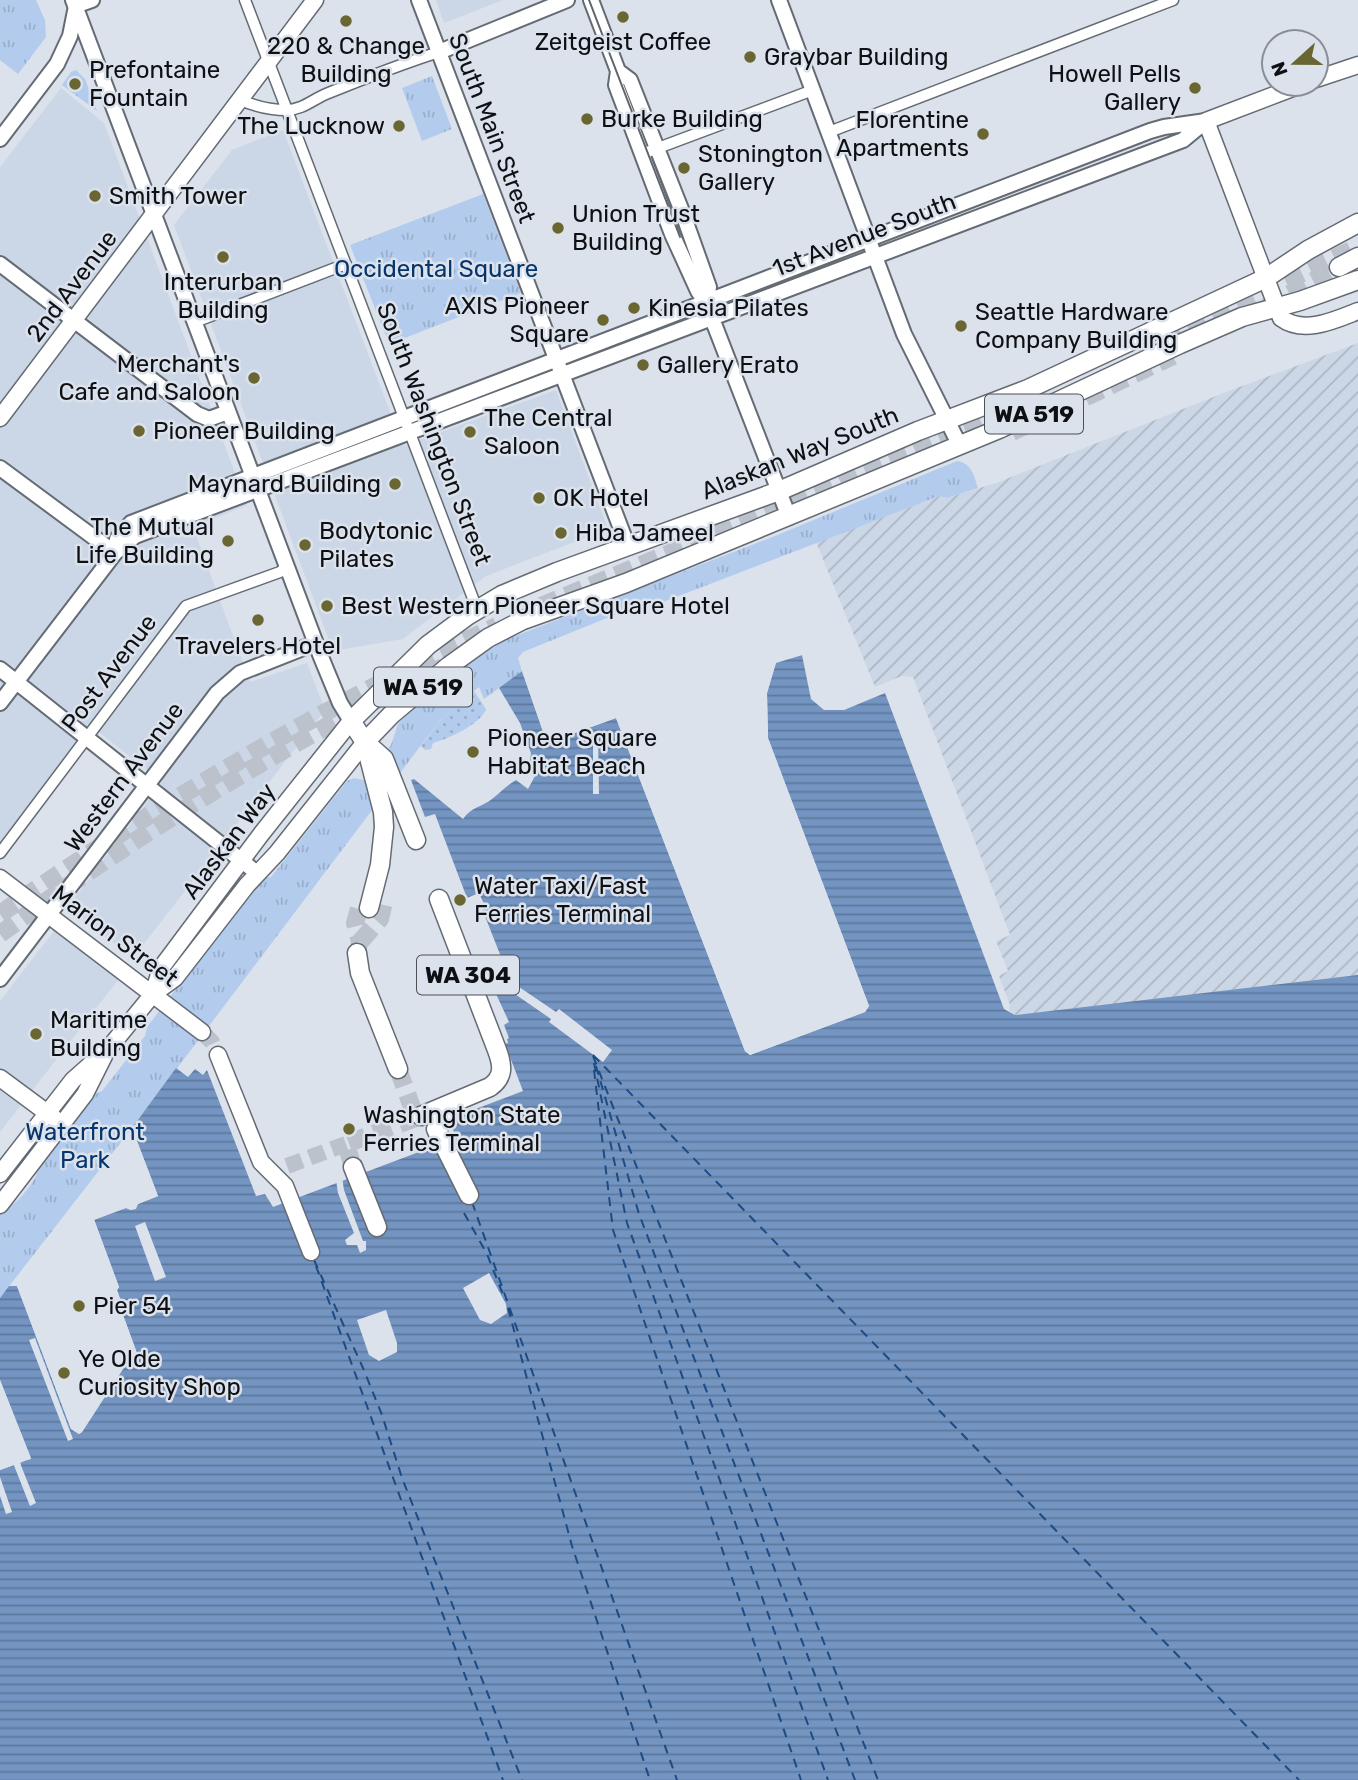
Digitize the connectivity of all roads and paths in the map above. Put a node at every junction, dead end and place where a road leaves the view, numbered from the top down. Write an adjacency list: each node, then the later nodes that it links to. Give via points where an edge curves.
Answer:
1 (92, 0): 9 (main road)
2 (245, 0): 11 (street, South Washington Street)
3 (315, 0): 11 (main road, 2nd Avenue)
4 (419, 0): 10 (main road, South Main Street)
5 (567, 0): 10 (main road)
6 (591, 0): 13 (main road)
7 (779, 0): 15 (main road)
8 (1173, 0): 20 (street)
9 (75, 2): 21 (main road, via 70,36 57,64); 24 (main road)
10 (439, 52): 18 (street); 39 (main road, South Main Street)
11 (269, 60): 17 (main road, 2nd Avenue); 18 (street, South Washington Street)
12 (1358, 65): 14 (main road)
13 (618, 71): 22 (main road, via 630,80); 23 (main road, via 616,85)
14 (1330, 74)
15 (813, 90): 20 (main road); 22 (street)
16 (1266, 98): 19 (main road, 1st Avenue South)
17 (238, 99): 18 (street, via 256,107); 24 (main road, 2nd Avenue)
18 (288, 110): 30 (street, South Washington Street)
19 (1206, 121): 26 (main road, 1st Avenue South, via 1150,131); 27 (main road, 1st Avenue South, via 1183,140); 32 (main road)
20 (829, 132): 26 (main road)
21 (0, 139)
22 (658, 148): 23 (street); 35 (main road, via 709,287)
23 (642, 154): 35 (main road, via 681,255)
24 (153, 214): 37 (main road, 2nd Avenue); 38 (main road)
25 (1358, 223): 32 (highway, Alaskan Way South)
26 (869, 240): 27 (main road); 35 (main road, 1st Avenue South)
27 (875, 256): 35 (main road, 1st Avenue South); 42 (main road, via 904,334)
28 (1358, 257): 31 (highway)
29 (0, 264): 37 (main road)
30 (346, 264): 38 (street); 43 (street, South Washington Street)
31 (1339, 267)
32 (1266, 278): 34 (main road); 42 (highway, Alaskan Way South / WA 519, via 1028,389)
33 (1358, 280): 34 (highway)
34 (1277, 307): 36 (main road, via 1281,318 1301,326); 44 (highway, WA 519, via 1242,317)
35 (709, 310): 39 (main road, 1st Avenue South); 47 (main road)
36 (1358, 311)
37 (74, 320): 40 (main road, via 197,414 209,419); 41 (main road, 2nd Avenue)
38 (195, 322): 40 (main road)
39 (559, 368): 43 (main road, 1st Avenue South); 49 (main road, South Main Street)
40 (228, 412): 46 (main road)
41 (0, 418)
42 (945, 420): 44 (main road); 47 (highway, Alaskan Way South / WA 519)
43 (407, 425): 46 (main road, 1st Avenue South); 52 (street, South Washington Street)
44 (959, 444): 48 (highway, WA 519)
45 (0, 468): 50 (main road)
46 (255, 483): 50 (main road, 1st Avenue South, via 135,536); 51 (main road)
47 (779, 491): 48 (main road); 49 (highway, Alaskan Way South / WA 519)
48 (789, 517): 59 (highway, WA 519, via 523,620 488,638 436,676)
49 (628, 547): 52 (highway, Alaskan Way South / WA 519, via 542,578)
50 (115, 553): 55 (main road, 1st Avenue South)
51 (287, 566): 53 (main road); 58 (street, Post Avenue, via 186,606)
52 (477, 609): 57 (highway, Alaskan Way South / WA 519, via 428,645)
53 (316, 643): 57 (main road); 60 (main road, Western Avenue, via 230,680)
54 (0, 669): 55 (main road)
55 (16, 682): 56 (main road, 1st Avenue South); 58 (main road)
56 (0, 703)
57 (351, 721): 59 (highway); 63 (main road, Alaskan Way)
58 (87, 738): 60 (main road); 62 (street, Post Avenue)
59 (365, 742): 61 (highway, via 384,759); 64 (main road, Alaskan Way); 67 (highway, via 384,827)
60 (146, 785): 63 (main road); 68 (main road, Western Avenue)
61 (416, 840)
62 (0, 853)
63 (242, 861): 64 (main road); 71 (main road, Alaskan Way, via 161,968)
64 (257, 873): 71 (main road, Alaskan Way, via 175,978)
65 (0, 878): 68 (main road, Marion Street)
66 (439, 899): 75 (highway, WA 304)
67 (371, 906)
68 (49, 915): 70 (main road, Western Avenue); 71 (main road, Marion Street)
69 (357, 953): 76 (highway, via 360,973)
70 (0, 979)
71 (153, 994): 72 (main road, Marion Street); 73 (main road, Alaskan Way)
72 (202, 1032)
73 (109, 1048): 78 (main road, Alaskan Way, via 77,1076); 79 (main road, Alaskan Way, via 89,1087)
74 (218, 1055): 86 (main road, via 261,1162 282,1172)
75 (500, 1059): 80 (highway, via 504,1074 497,1090 447,1110 438,1123); 80 (highway, via 500,1078 490,1087 425,1114)
76 (398, 1069)
77 (0, 1077): 78 (main road)
78 (47, 1114): 79 (main road); 82 (main road, Alaskan Way)
79 (62, 1123): 84 (main road, Alaskan Way)
80 (439, 1139): 83 (highway)
81 (353, 1167): 85 (highway)
82 (0, 1174)
83 (469, 1195)
84 (0, 1205)
85 (377, 1227)
86 (311, 1252)

